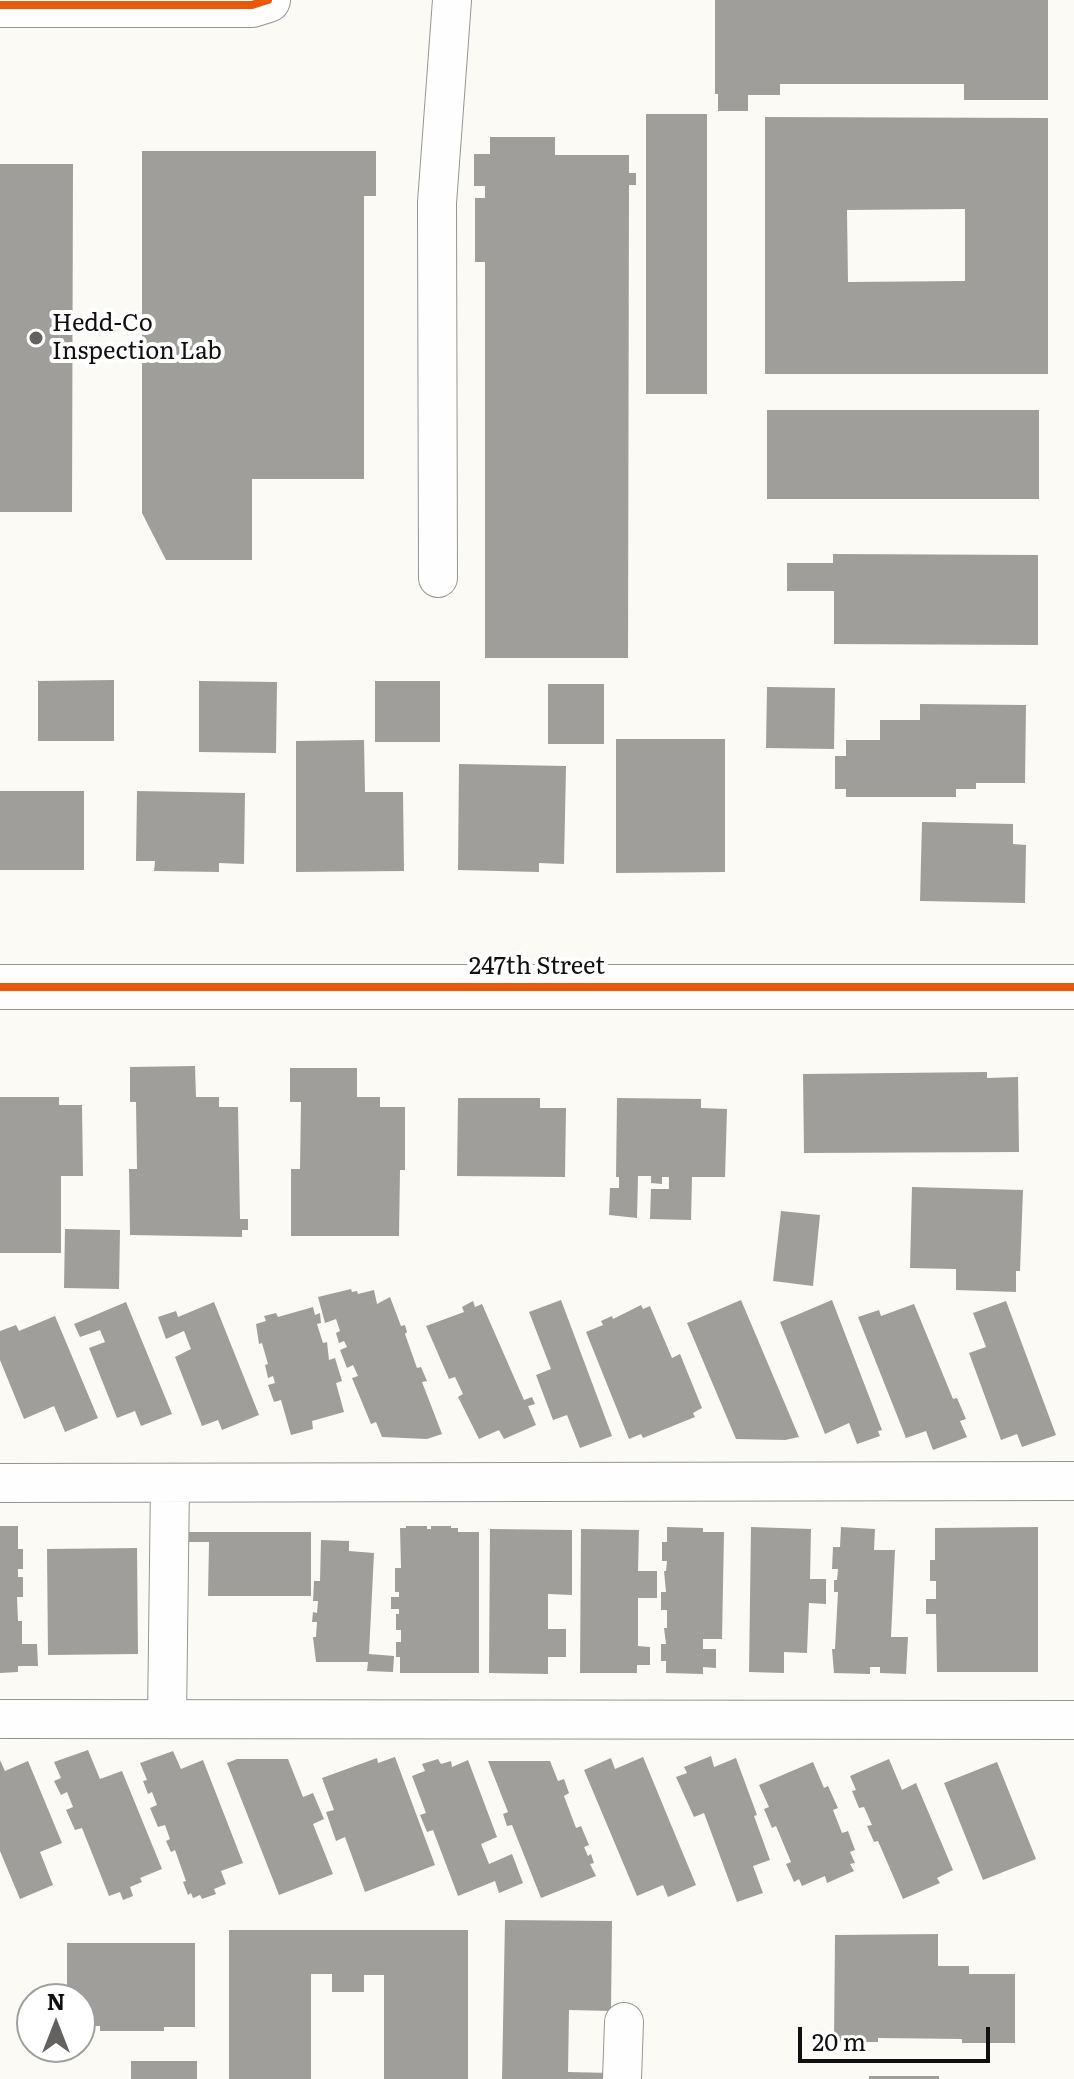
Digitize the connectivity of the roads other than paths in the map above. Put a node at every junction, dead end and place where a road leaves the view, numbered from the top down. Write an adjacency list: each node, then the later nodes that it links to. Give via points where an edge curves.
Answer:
1 (268, 0): 3 (street, via 252,5)
2 (452, 0): 4 (lane, via 437,203)
3 (0, 5)
4 (438, 578)
5 (0, 987): 6 (street, 247th Street)
6 (1074, 987)
7 (1074, 1481): 9 (lane)
8 (0, 1483): 9 (lane)
9 (170, 1483): 11 (lane)
10 (0, 1719): 11 (lane)
11 (167, 1719): 12 (lane)
12 (1074, 1720)
13 (624, 2022): 14 (lane)
14 (622, 2079)

